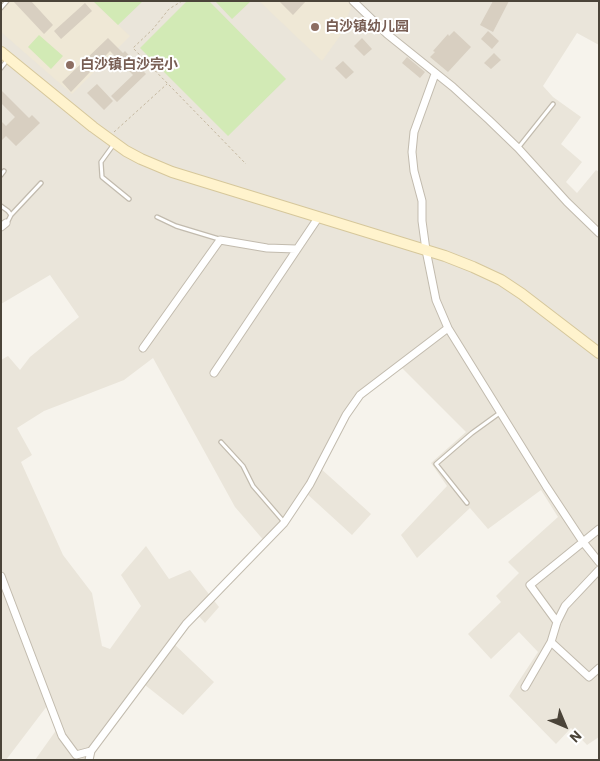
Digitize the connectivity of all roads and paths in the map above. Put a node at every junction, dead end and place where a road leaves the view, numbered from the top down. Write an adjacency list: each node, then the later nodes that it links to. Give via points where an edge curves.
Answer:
1 (7, 1): 4 (lane)
2 (182, 1): 8 (path, via 169,9 154,29 133,48)
3 (353, 1): 7 (street)
4 (1, 8)
5 (5, 56): 6 (lane); 10 (main road)
6 (1, 68)
7 (434, 74): 11 (street, via 453,87); 23 (street, via 414,132 412,152 422,201)
8 (167, 83): 10 (path); 12 (path)
9 (553, 104): 11 (lane)
10 (111, 141): 14 (lane, via 101,162 102,177); 18 (main road, via 172,172)
11 (518, 148): 20 (street)
12 (246, 164)
13 (41, 183): 16 (lane)
14 (129, 199)
15 (1, 206): 16 (lane)
16 (11, 215): 19 (lane)
17 (157, 217): 21 (lane)
18 (318, 218): 22 (street); 23 (main road)
19 (4, 225)
20 (599, 233)
21 (220, 240): 22 (street); 25 (street)
22 (296, 249): 27 (street)
23 (426, 250): 24 (street, via 436,300); 26 (main road, via 501,280)
24 (448, 328): 28 (street); 31 (street, via 360,394 310,484)
25 (143, 348)
26 (599, 353)
27 (214, 373)
28 (501, 412): 30 (lane, via 436,464); 33 (street)
29 (221, 442): 31 (lane, via 243,466 253,486)
30 (467, 503)
31 (284, 523): 41 (street, via 186,624)
32 (599, 529): 33 (street)
33 (583, 542): 34 (street); 37 (street, via 530,585)
34 (599, 562)
35 (599, 570): 37 (street, via 564,606)
36 (1, 576): 42 (street, via 62,736)
37 (556, 622): 38 (street)
38 (551, 642): 39 (street, via 589,678); 40 (street)
39 (599, 668)
40 (525, 686)
41 (91, 751): 42 (street); 43 (street)
42 (74, 757)
43 (90, 760)

